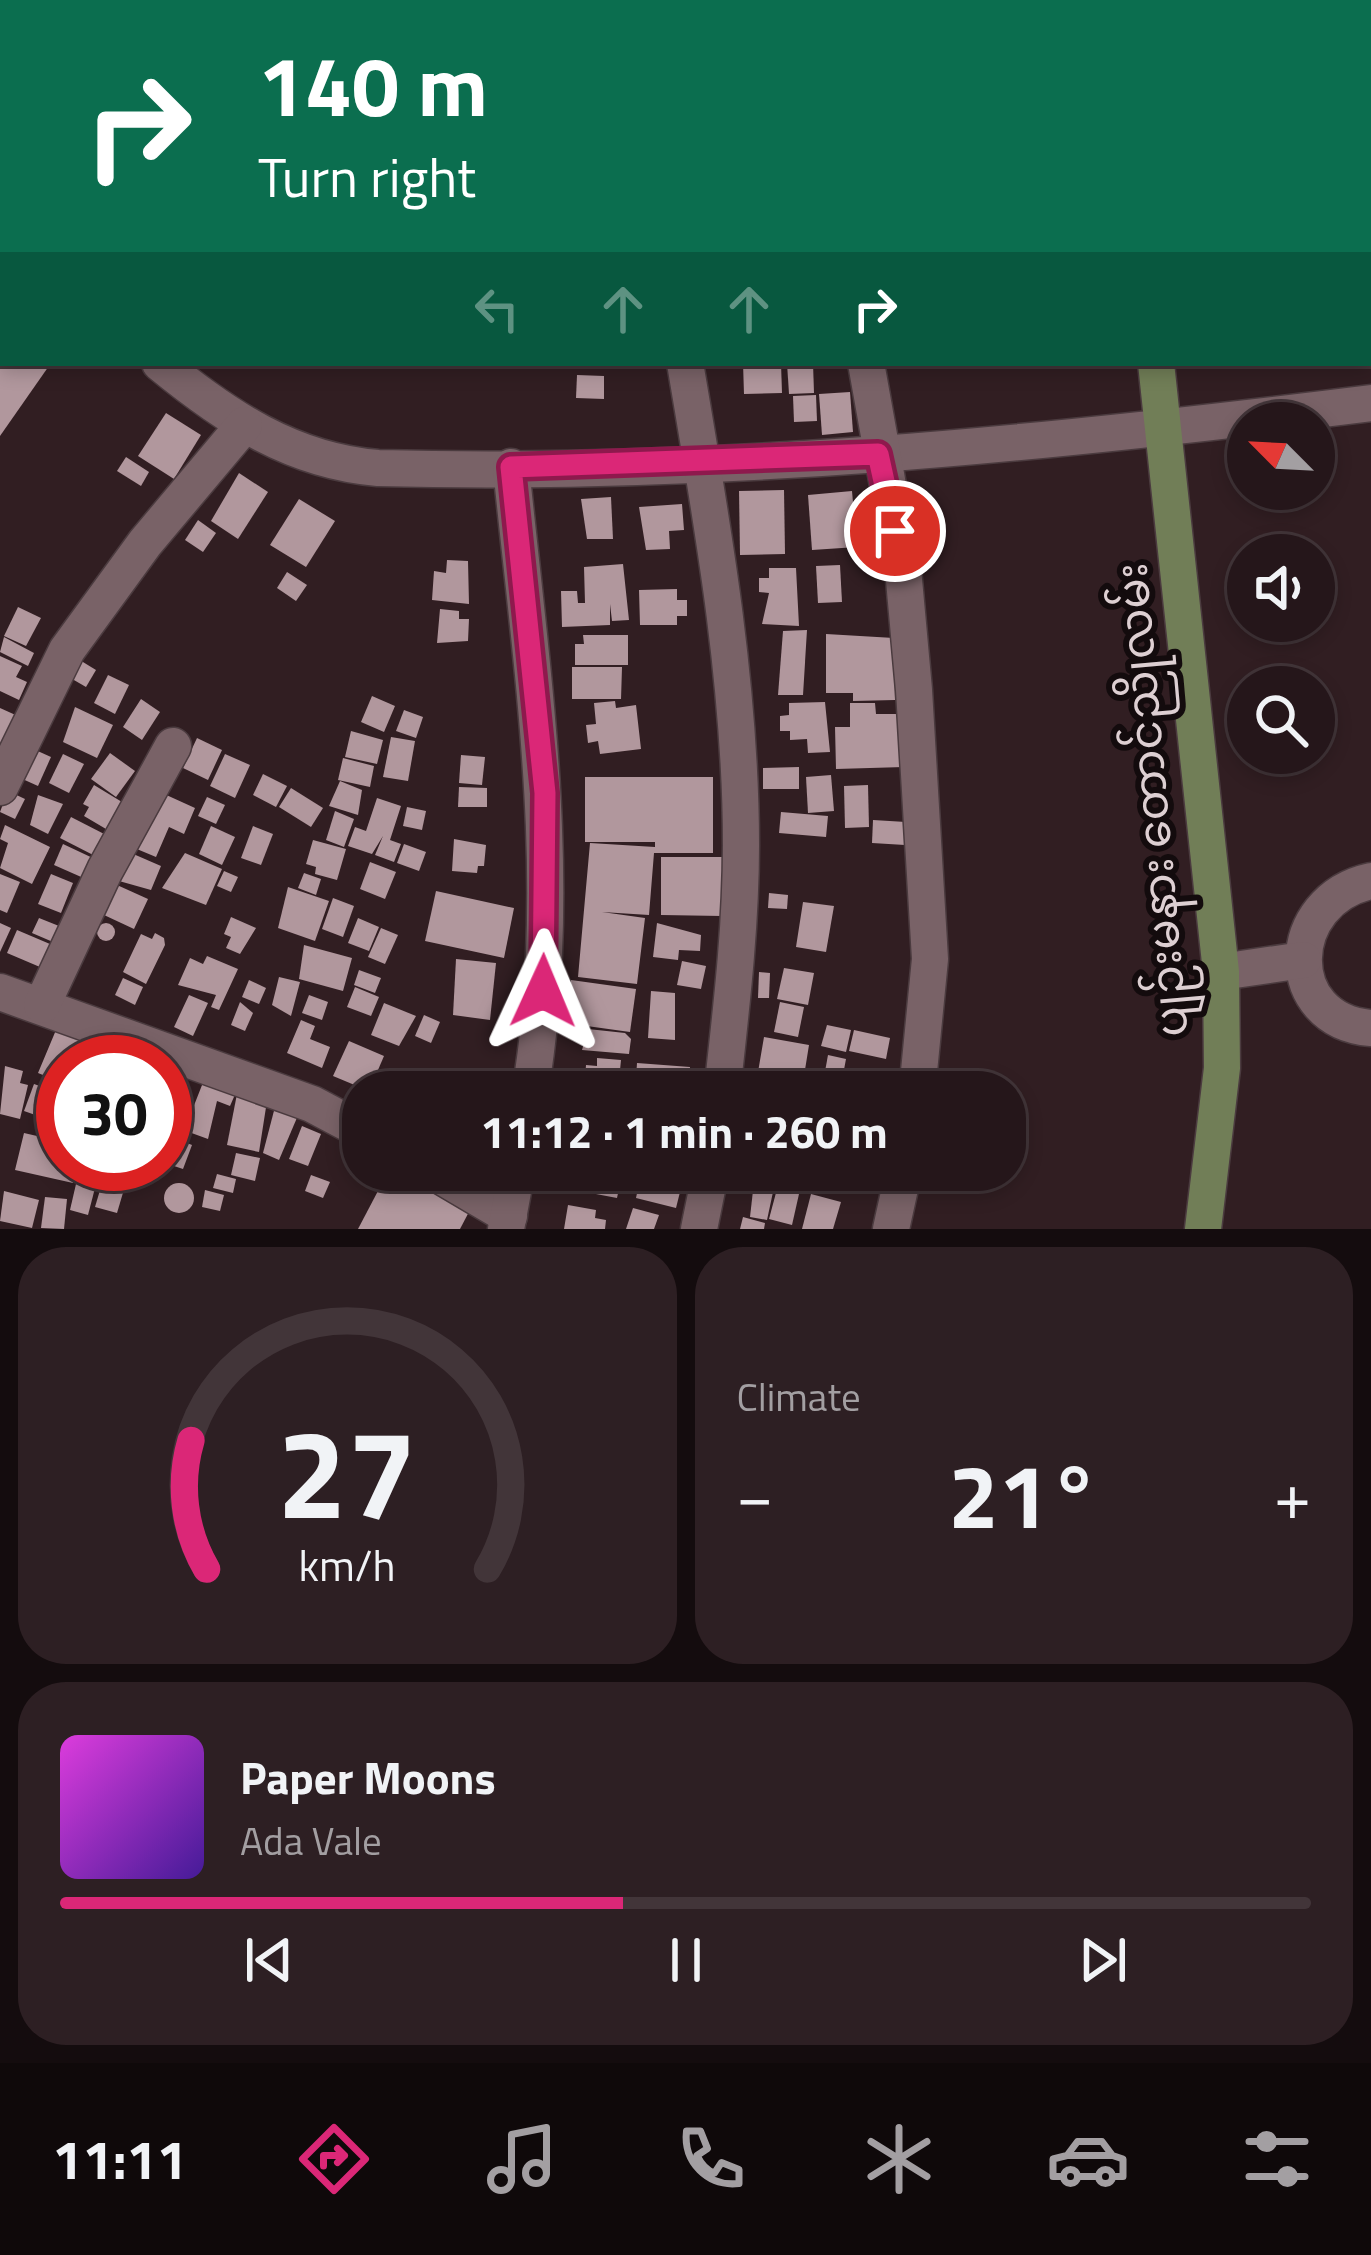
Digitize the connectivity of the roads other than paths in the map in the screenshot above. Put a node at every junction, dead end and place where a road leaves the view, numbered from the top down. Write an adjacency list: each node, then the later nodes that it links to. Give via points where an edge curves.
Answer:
1 (164, 366): 6 (street)
2 (686, 366): 9 (street)
3 (866, 366): 8 (street)
4 (1156, 366): 7 (main road, ပျဉ်းမနား တောင်ညိုလမ်း)
5 (1371, 403): 7 (street)
6 (244, 425): 10 (street, via 342,465); 12 (street, via 67,650)
7 (1163, 429): 8 (street); 15 (main road, ပျဉ်းမနား တောင်ညိုလမ်း)
8 (878, 454): 9 (street); 23 (street, via 903,569 923,847 930,959)
9 (702, 462): 10 (street); 22 (street, via 740,785)
10 (511, 467): 21 (street, via 545,793 543,991)
11 (173, 746): 17 (street)
12 (0, 787)
13 (1371, 881): 14 (street, via 1349,886 1314,916)
14 (1303, 960): 15 (street); 18 (street, via 1321,1004)
15 (1221, 972): 32 (main road, ပျဉ်းမနား တောင်ညိုလမ်း, via 1222,1068)
16 (0, 992): 17 (street)
17 (42, 1005): 19 (street)
18 (1371, 1028)
19 (88, 1035)
20 (192, 1071): 24 (street)
21 (533, 1071)
22 (724, 1071)
23 (919, 1071)
24 (342, 1120)
25 (461, 1191): 29 (street)
26 (513, 1191): 29 (street)
27 (707, 1191): 30 (street)
28 (899, 1191): 31 (street)
29 (507, 1223)
30 (699, 1229)
31 (891, 1229)
32 (1203, 1229)

